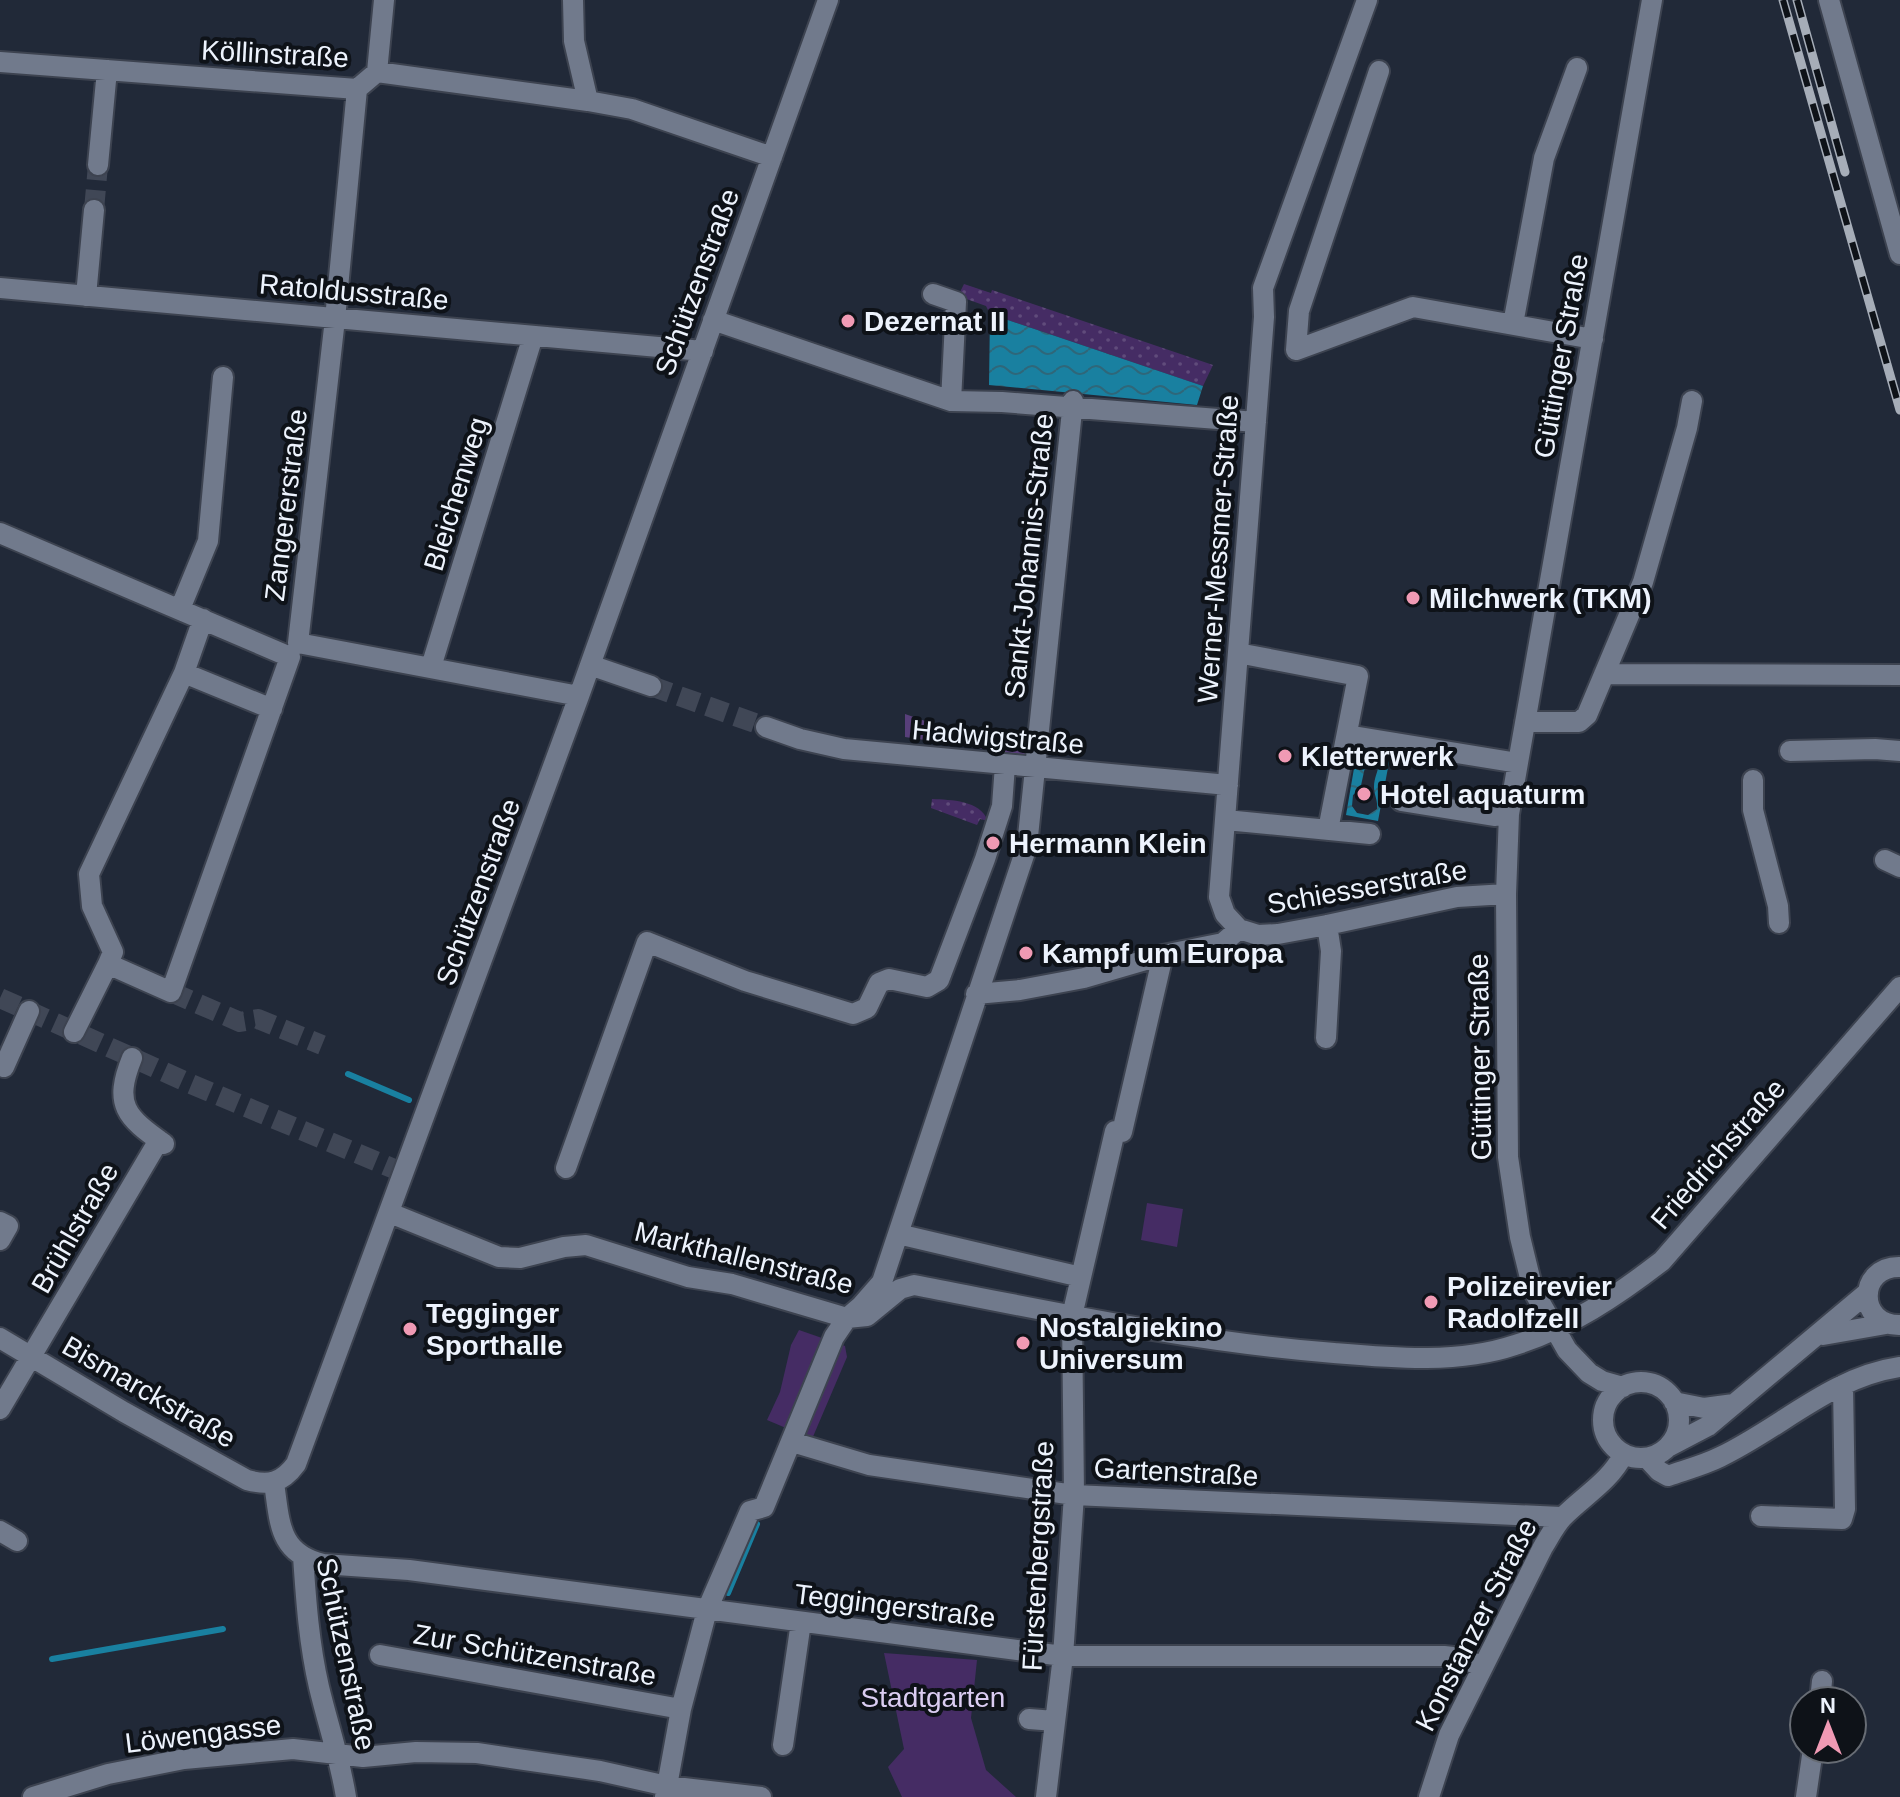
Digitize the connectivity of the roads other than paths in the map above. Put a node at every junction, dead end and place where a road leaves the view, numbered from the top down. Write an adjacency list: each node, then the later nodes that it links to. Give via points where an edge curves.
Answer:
1 (384, 0): 11 (street)
2 (573, 0): 13 (street, via 574,41)
3 (828, 0): 14 (street, Schützenstraße)
4 (1367, 0): 31 (street, Werner-Messmer-Straße, via 1263,288)
5 (1652, 0): 25 (street, Güttinger Straße)
6 (1830, 0): 17 (street)
7 (0, 62): 9 (street, Köllinstraße)
8 (1577, 68): 23 (street, via 1544,158)
9 (107, 70): 12 (street, Köllinstraße); 15 (street)
10 (1379, 71): 23 (street, via 1299,311 1296,350 1413,307)
11 (377, 72): 12 (street, Köllinstraße); 13 (street, Köllinstraße)
12 (357, 89): 21 (street, Zangererstraße)
13 (588, 101): 14 (street, Köllinstraße, via 632,109)
14 (772, 157): 22 (street, Schützenstraße)
15 (98, 165)
16 (94, 210): 20 (street)
17 (1899, 244)
18 (0, 288): 20 (street, Ratoldusstraße)
19 (933, 294): 28 (street, via 956,302)
20 (86, 296): 21 (street, Ratoldusstraße)
21 (335, 319): 24 (street, Ratoldusstraße); 37 (street, Zangererstraße, via 298,643)
22 (713, 320): 26 (street, Schützenstraße); 28 (street)
23 (1513, 324): 25 (street)
24 (533, 336): 26 (street, Ratoldusstraße); 37 (street, Bleichenweg)
25 (1593, 339): 44 (street, Güttinger Straße)
26 (703, 351): 36 (street, Schützenstraße)
27 (223, 377): 33 (street, via 208,541)
28 (951, 401): 30 (street)
29 (1692, 401): 39 (street, via 1643,582)
30 (1073, 405): 31 (street); 51 (street, Sankt-Johannis-Straße)
31 (1256, 422): 35 (street, Werner-Messmer-Straße)
32 (0, 533): 33 (street)
33 (180, 609): 34 (street)
34 (203, 619): 38 (street); 43 (street, via 290,657)
35 (1238, 653): 46 (street, via 1358,676); 53 (street, Werner-Messmer-Straße)
36 (590, 665): 41 (street); 42 (street, Schützenstraße)
37 (431, 667): 42 (street, Zangererstraße)
38 (184, 673): 43 (street); 64 (street, via 89,874 92,906 113,952)
39 (1604, 674): 40 (street); 44 (street, via 1584,719)
40 (1900, 675)
41 (651, 686)
42 (579, 696): 73 (street, Schützenstraße)
43 (272, 709): 64 (street, via 171,992)
44 (1525, 722): 49 (street, Güttinger Straße)
45 (766, 727): 50 (street, Hadwigstraße, via 844,749)
46 (1347, 735): 49 (street); 57 (street)
47 (1790, 751): 48 (street)
48 (1900, 751)
49 (1518, 763): 55 (street, Güttinger Straße)
50 (1005, 765): 51 (street, Hadwigstraße); 72 (street, via 1002,806 939,980 927,987 889,979 879,983 867,1008 853,1014 745,981 647,942)
51 (1036, 768): 53 (street, Hadwigstraße); 66 (street, Sankt-Johannis-Straße, via 1027,846)
52 (1753, 780): 60 (street, via 1753,810)
53 (1228, 785): 56 (street, Schiesserstraße)
54 (1401, 801): 55 (street)
55 (1509, 814): 59 (street, Güttinger Straße)
56 (1226, 820): 57 (street); 62 (street, Schiesserstraße, via 1219,897)
57 (1328, 830): 58 (street)
58 (1370, 834)
59 (1506, 894): 61 (street, Schiesserstraße, via 1457,897); 83 (street, Güttinger Straße, via 1508,1157 1533,1290)
60 (1779, 923)
61 (1327, 925): 62 (street, Schiesserstraße, via 1258,935); 69 (street, via 1331,951)
62 (1239, 929): 63 (street, Schiesserstraße, via 1223,943)
63 (1163, 955): 66 (street, Schiesserstraße, via 1084,978); 78 (street)
64 (108, 964): 68 (street)
65 (1900, 987): 83 (street, Friedrichstraße, via 1662,1261)
66 (976, 994): 75 (street, Sankt-Johannis-Straße)
67 (29, 1011): 71 (street, via 4,1067)
68 (74, 1032)
69 (1326, 1038)
70 (132, 1058): 86 (street, Brühlstraße, via 122,1098 157,1147)
71 (0, 1065)
72 (566, 1168)
73 (390, 1213): 81 (street, Markthallenstraße, via 499,1257 586,1245); 99 (street, Schützenstraße, via 296,1464)
74 (0, 1222): 76 (street, via 8,1226)
75 (898, 1234): 78 (street); 81 (street, Sankt-Johannis-Straße, via 879,1288)
76 (0, 1240)
77 (1897, 1265): 79 (street, via 1875,1276)
78 (1081, 1277): 80 (street)
79 (1867, 1293): 82 (street, via 1871,1312); 84 (street)
80 (1072, 1316): 81 (street, Markthallenstraße, via 914,1285 900,1289 867,1316); 83 (street, Markthallenstraße, via 1237,1344 1363,1355 1446,1357 1502,1349); 100 (street, Fürstenbergstraße)
81 (847, 1318): 95 (street, Sankt-Johannis-Straße, via 827,1352)
82 (1893, 1325): 84 (street)
83 (1554, 1329): 88 (street, Güttinger Straße)
84 (1819, 1336): 92 (street)
85 (0, 1338): 86 (street, Bismarckstraße)
86 (32, 1357): 93 (street, Brühlstraße); 99 (street, Bismarckstraße, via 119,1419 247,1480)
87 (1900, 1367): 89 (street)
88 (1589, 1373): 90 (street, Güttinger Straße); 94 (street, Güttinger Straße)
89 (1843, 1385): 98 (street, via 1720,1457 1668,1476); 101 (street, via 1842,1519)
90 (1623, 1387): 91 (street, via 1646,1382); 94 (street)
91 (1674, 1402): 92 (street, via 1704,1408); 96 (street, via 1679,1426)
92 (1734, 1404): 96 (street, via 1708,1426)
93 (0, 1409)
94 (1602, 1415): 97 (street, via 1606,1438)
95 (792, 1442): 100 (street, Gartenstraße, via 869,1465); 104 (street, Sankt-Johannis-Straße, via 764,1507 750,1511)
96 (1668, 1447): 98 (street)
97 (1623, 1455): 98 (street); 102 (street, Konstanzer Straße, via 1606,1478)
98 (1647, 1458)
99 (274, 1483): 103 (street, Schützenstraße, via 287,1544)
100 (1074, 1495): 102 (street, Gartenstraße); 107 (street, Fürstenbergstraße)
101 (1761, 1516)
102 (1561, 1517): 108 (street, Konstanzer Straße)
103 (303, 1556): 104 (street, Teggingerstraße, via 323,1564 409,1570); 113 (street, Schützenstraße, via 319,1687)
104 (707, 1610): 105 (street, Teggingerstraße); 109 (street)
105 (801, 1622): 107 (street, Teggingerstraße); 112 (street)
106 (380, 1655): 109 (street, Zur Schützenstraße)
107 (1063, 1656): 108 (street, Teggingerstraße, via 1444,1656); 111 (street, Fürstenbergstraße)
108 (1483, 1667): 120 (street, Konstanzer Straße, via 1449,1735)
109 (681, 1709): 115 (street)
110 (1029, 1719): 111 (street)
111 (1055, 1721): 119 (street, Fürstenbergstraße)
112 (783, 1745)
113 (339, 1756): 115 (street, Löwengasse, via 477,1753 600,1771); 116 (street, Löwengasse, via 293,1749 184,1759 108,1774); 117 (street, Schützenstraße)
114 (1811, 1765): 121 (street)
115 (666, 1791): 118 (street, Löwengasse)
116 (33, 1797)
117 (346, 1797)
118 (761, 1797)
119 (1046, 1797)
120 (1429, 1797)
121 (1806, 1797)

